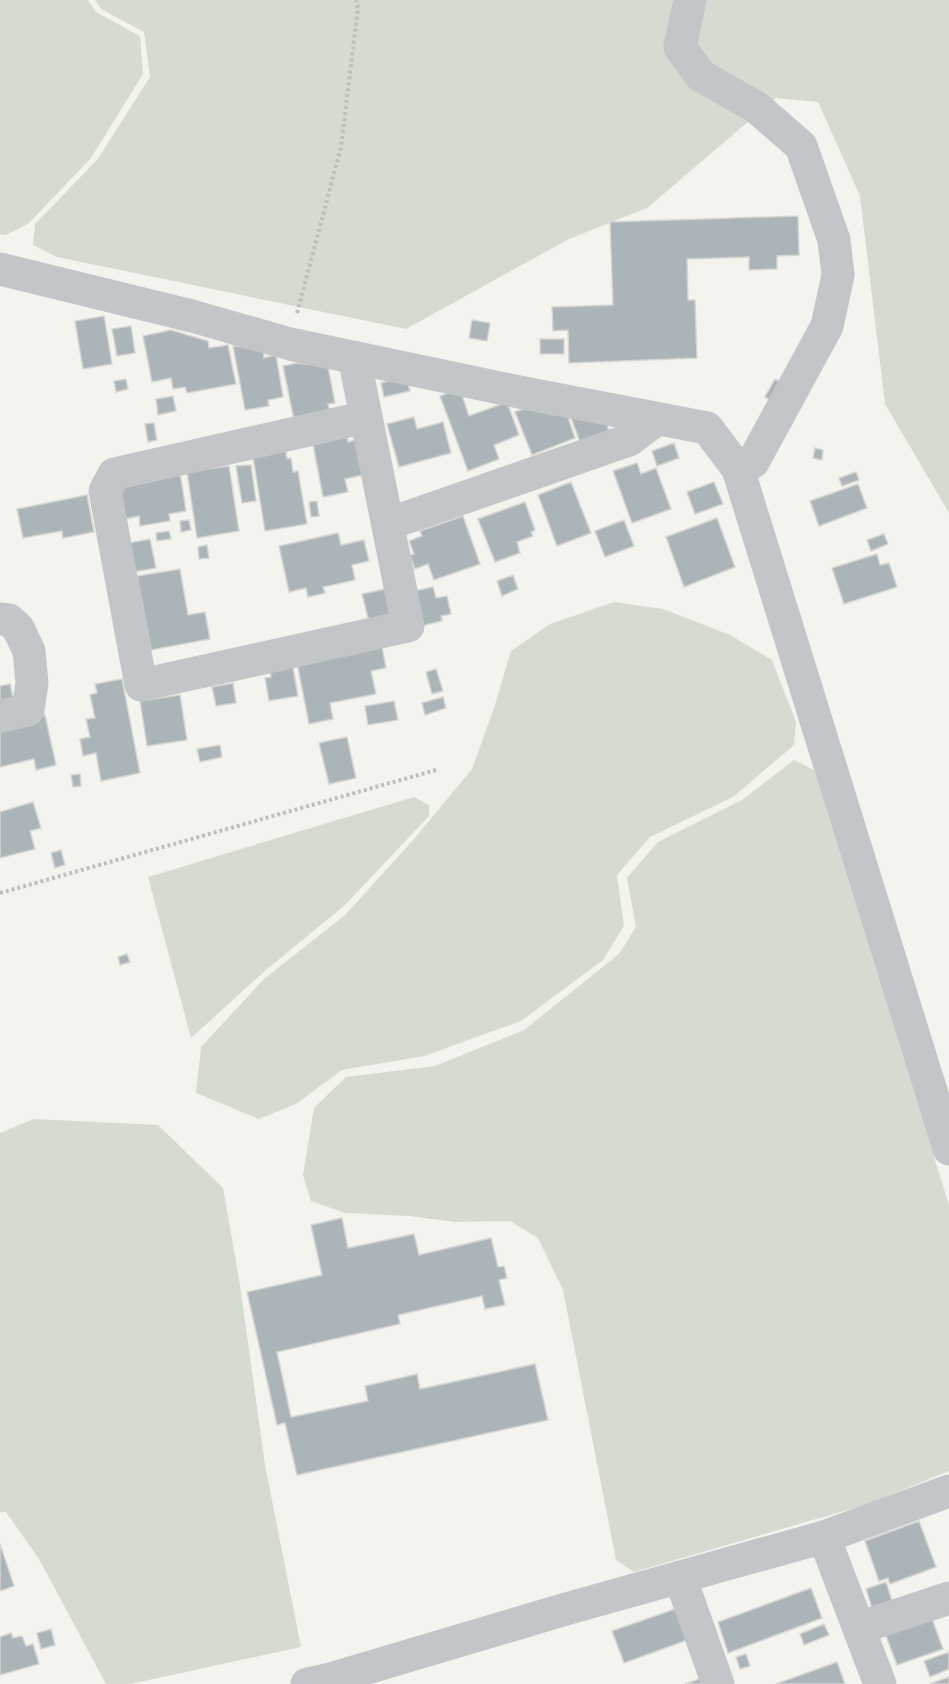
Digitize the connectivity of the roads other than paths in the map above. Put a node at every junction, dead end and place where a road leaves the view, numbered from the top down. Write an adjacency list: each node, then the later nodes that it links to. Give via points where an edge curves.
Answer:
1 (690, 0): 6 (street, via 680,47 701,76 756,107 801,146 834,240 838,275 827,326 753,462)
2 (0, 269): 3 (street)
3 (354, 357): 4 (street); 5 (street)
4 (366, 417): 7 (street); 7 (street, via 114,474 105,491 141,685 408,626)
5 (657, 418): 6 (street, via 707,428); 7 (street, via 629,440)
6 (738, 468): 10 (street)
7 (388, 524)
8 (0, 619): 9 (street, via 9,620 18,628 29,651 32,683 28,710)
9 (0, 716)
10 (949, 1149)
11 (949, 1491): 12 (street)
12 (824, 1537): 13 (street); 15 (street)
13 (680, 1577): 16 (street); 17 (street)
14 (949, 1599): 15 (street)
15 (858, 1628): 18 (street)
16 (322, 1682)
17 (718, 1684)
18 (880, 1684)

